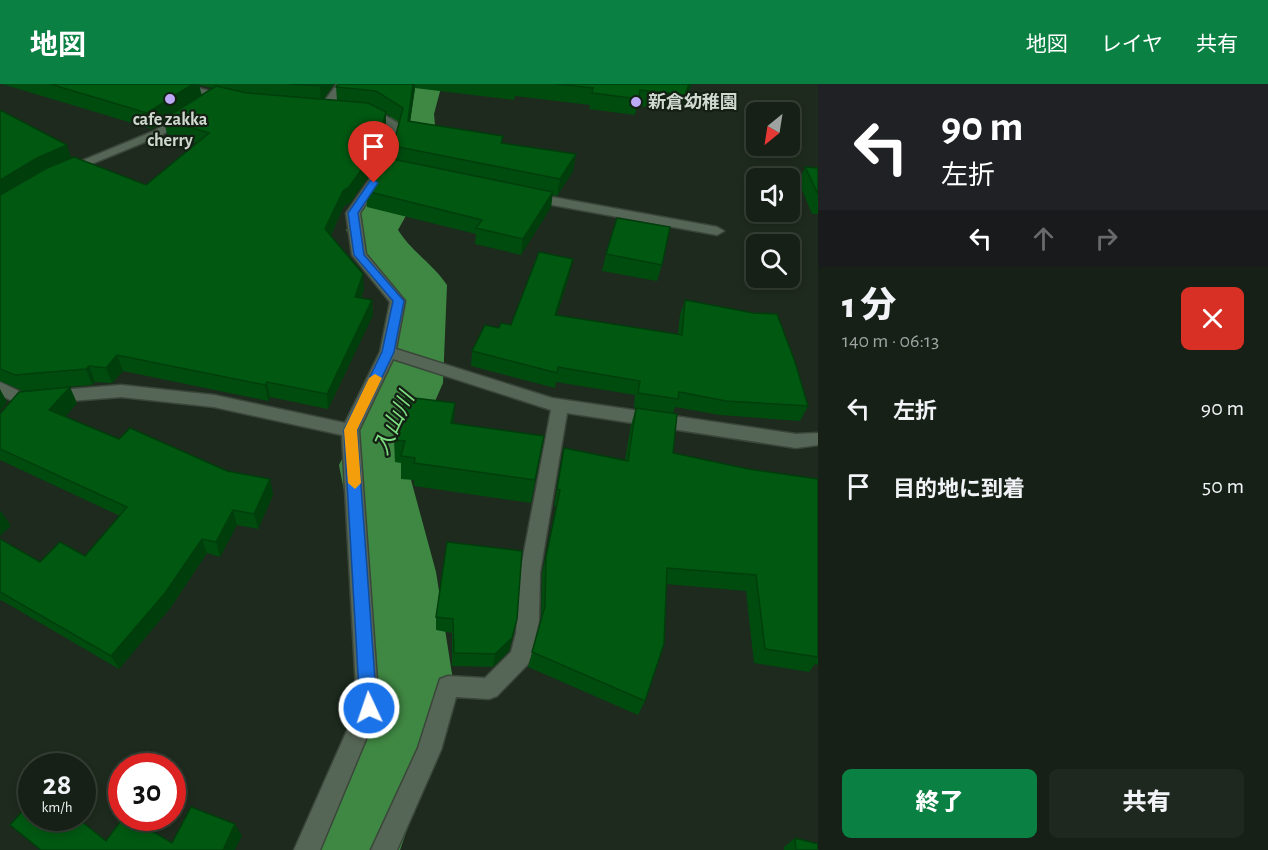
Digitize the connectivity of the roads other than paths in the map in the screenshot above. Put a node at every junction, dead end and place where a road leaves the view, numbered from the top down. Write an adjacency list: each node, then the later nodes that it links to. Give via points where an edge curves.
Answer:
1 (171, 84): 3 (street)
2 (344, 84): 6 (street)
3 (216, 95): 4 (street); 7 (street, via 158,133)
4 (249, 102)
5 (303, 106): 6 (street)
6 (325, 108): 10 (street, via 372,112 394,125 390,169 353,213 359,255 398,301)
7 (48, 178)
8 (522, 195): 9 (street)
9 (717, 231)
10 (391, 353): 12 (street); 13 (street)
11 (0, 388): 13 (street, via 17,404 121,391 214,400)
12 (560, 406): 14 (street, via 796,441); 16 (street, via 530,573 529,621 520,657 489,689 448,686 429,750)
13 (350, 430): 15 (street, via 369,708)
14 (818, 439)
15 (307, 850)
16 (384, 850)

